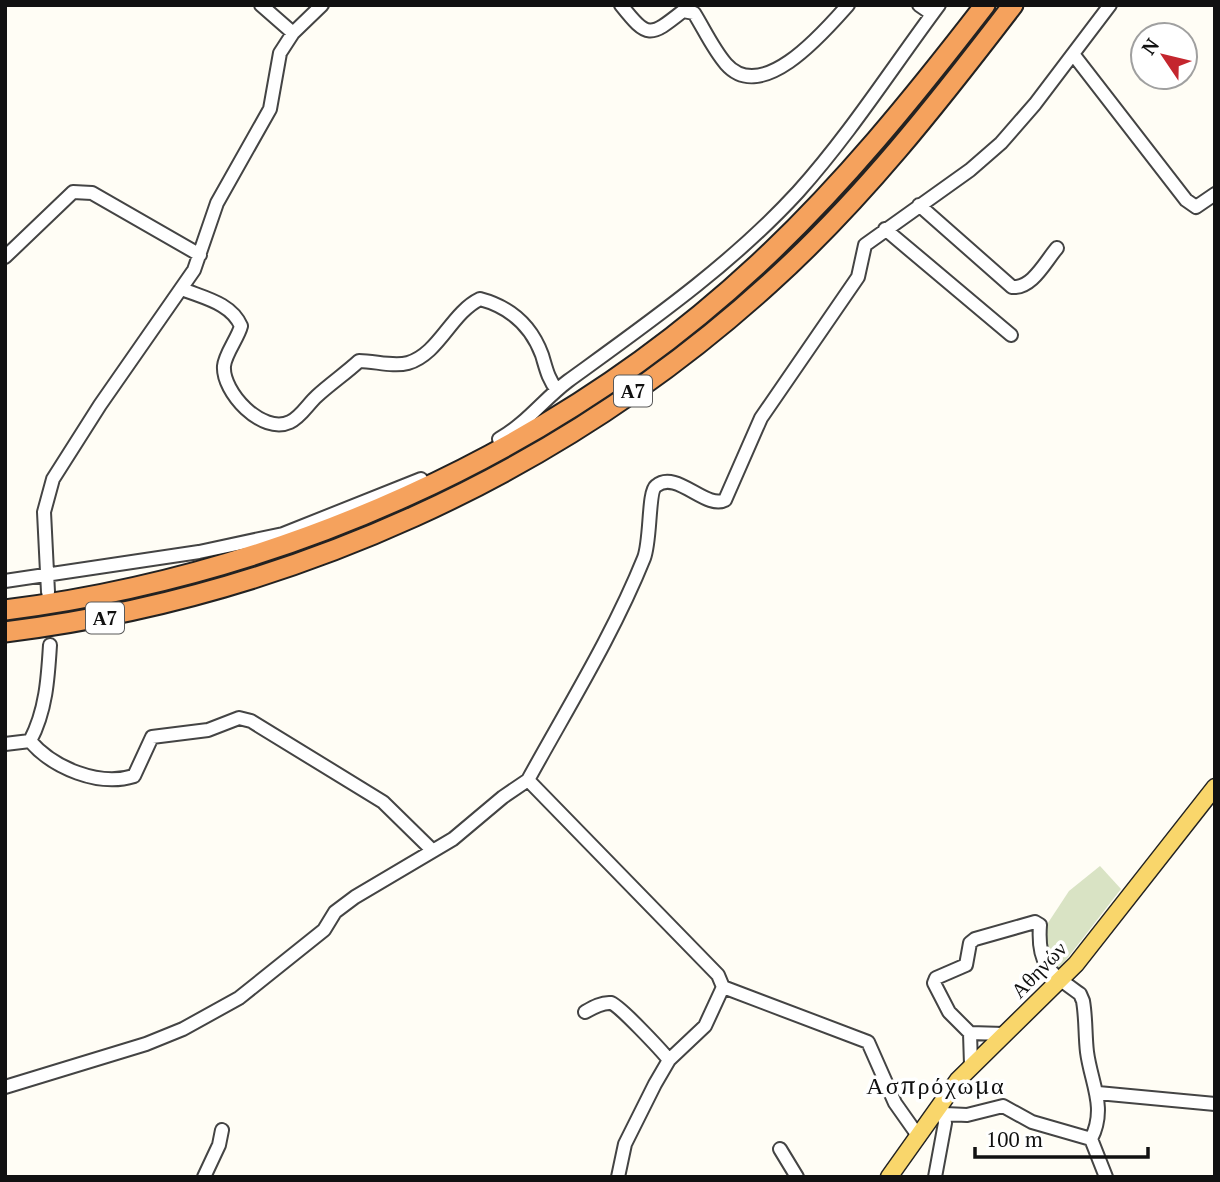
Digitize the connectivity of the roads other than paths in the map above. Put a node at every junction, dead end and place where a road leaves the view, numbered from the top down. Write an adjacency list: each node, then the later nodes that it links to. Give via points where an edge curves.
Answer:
1 (261, 5): 10 (street)
2 (322, 5): 10 (street)
3 (621, 5): 4 (street, via 650,33 683,11 694,13 726,64 740,75 755,78 766,76 815,40)
4 (848, 5)
5 (919, 5): 9 (street)
6 (985, 5): 24 (highway, Α7, via 861,159 764,258 660,345 555,416 444,477 289,544 154,584)
7 (1013, 5): 25 (highway, Α7, via 877,174 792,262 696,345 567,435 442,503 275,573 133,612)
8 (1110, 5): 11 (street)
9 (936, 10): 20 (street, via 818,169 773,217 662,313)
10 (293, 33): 16 (street, via 280,53 266,118 217,203)
11 (1073, 54): 12 (street, via 1186,200 1196,207); 13 (street, via 1000,143)
12 (1215, 194)
13 (919, 205): 14 (street); 15 (street, via 1012,287 1025,285)
14 (885, 229): 19 (street); 29 (street, via 865,245 854,284 810,341 761,418 725,499 716,501 677,484 654,487 645,555)
15 (1057, 248)
16 (200, 255): 17 (street, via 82,190 73,192); 18 (street)
17 (5, 257)
18 (182, 289): 20 (street, via 237,315 241,326 224,365 228,383 248,413 266,423 286,424 296,419 359,361 406,364 420,358 465,306 480,299 502,304 521,320); 21 (street, via 53,479 44,512)
19 (1011, 335)
20 (557, 390): 21 (street, via 522,424 481,450 319,521 283,534 199,552)
21 (48, 577): 22 (street); 23 (street)
22 (5, 581)
23 (48, 592)
24 (5, 610)
25 (5, 632)
26 (50, 645): 27 (street, via 43,710)
27 (30, 741): 28 (street); 31 (street, via 50,760 104,781 134,776 152,737 208,730 239,718 251,721 383,802)
28 (5, 744)
29 (528, 780): 31 (street); 33 (street, via 718,975)
30 (1215, 787): 32 (main road, Αθηνών)
31 (432, 850): 39 (street, via 355,897 335,912 324,930 216,1011 146,1044)
32 (1060, 980): 35 (street, via 1044,964 1040,925 1035,922 975,939 966,965 934,983 949,1012); 36 (main road, Αθηνών); 40 (street, via 1083,1001 1088,1055)
33 (723, 987): 37 (street, via 705,1026); 44 (street, via 868,1042 895,1103)
34 (585, 1012): 37 (street, via 607,1003 619,1007 655,1040)
35 (970, 1033): 36 (street); 38 (street)
36 (1004, 1034): 38 (main road, Αθηνών)
37 (669, 1060): 48 (street, via 625,1144)
38 (971, 1065): 42 (main road, Αθηνών)
39 (5, 1087)
40 (1098, 1093): 41 (street); 45 (street)
41 (1215, 1104)
42 (943, 1109): 44 (main road, Αθηνών); 45 (street, via 967,1115 1003,1106 1032,1122); 51 (street)
43 (222, 1130): 47 (street)
44 (919, 1137): 50 (main road, Αθηνών)
45 (1091, 1139): 52 (street)
46 (780, 1149): 49 (street)
47 (204, 1177)
48 (618, 1177)
49 (797, 1177)
50 (889, 1177)
51 (935, 1177)
52 (1106, 1177)

